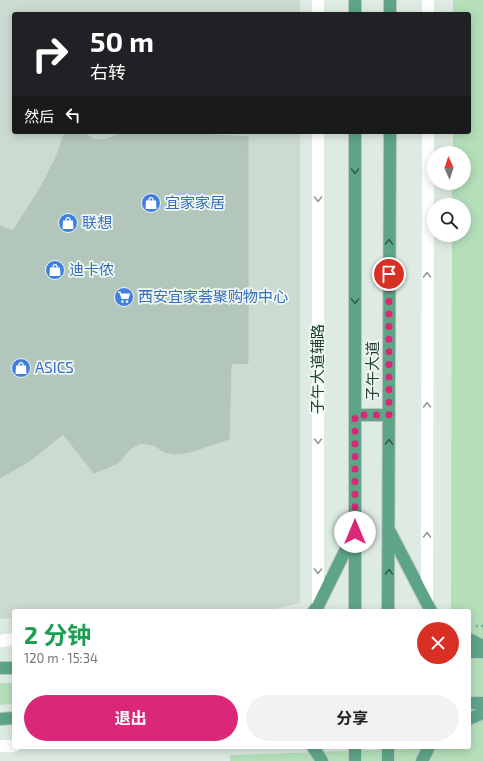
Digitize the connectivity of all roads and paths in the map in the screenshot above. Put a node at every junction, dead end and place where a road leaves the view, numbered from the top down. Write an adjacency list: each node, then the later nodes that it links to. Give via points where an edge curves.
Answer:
1 (318, 0): 5 (street)
2 (355, 0): 6 (main road)
3 (390, 0): 7 (main road)
4 (428, 0): 8 (street)
5 (318, 12)
6 (355, 12)
7 (390, 12)
8 (428, 12)
9 (318, 134): 18 (street, 子午大道辅路, one-way to 18)
10 (355, 134): 13 (main road, 子午大道, one-way to 13)
11 (390, 134): 14 (main road, 子午大道, one-way to 11)
12 (428, 134): 17 (street, one-way to 12)
13 (355, 415): 14 (main road); 16 (main road, 子午大道)
14 (389, 415): 15 (main road, 子午大道, one-way to 14)
15 (389, 530): 17 (main road); 20 (main road, 子午大道, one-way to 15)
16 (355, 532): 18 (main road); 19 (main road, 子午大道)
17 (429, 606)
18 (316, 609)
19 (354, 609)
20 (388, 609)
21 (12, 639): 23 (street)
22 (471, 640): 24 (main road)
23 (0, 641)
24 (483, 646)
25 (471, 652): 26 (main road)
26 (483, 652)
27 (0, 668): 28 (main road)
28 (12, 668)
29 (471, 703): 30 (main road)
30 (483, 703)
31 (483, 713): 33 (main road)
32 (12, 718): 34 (main road)
33 (471, 718)
34 (0, 719)
35 (0, 746): 36 (street)
36 (12, 746)
37 (355, 749): 39 (main road)
38 (388, 749): 40 (main road)
39 (355, 761)
40 (388, 761)

